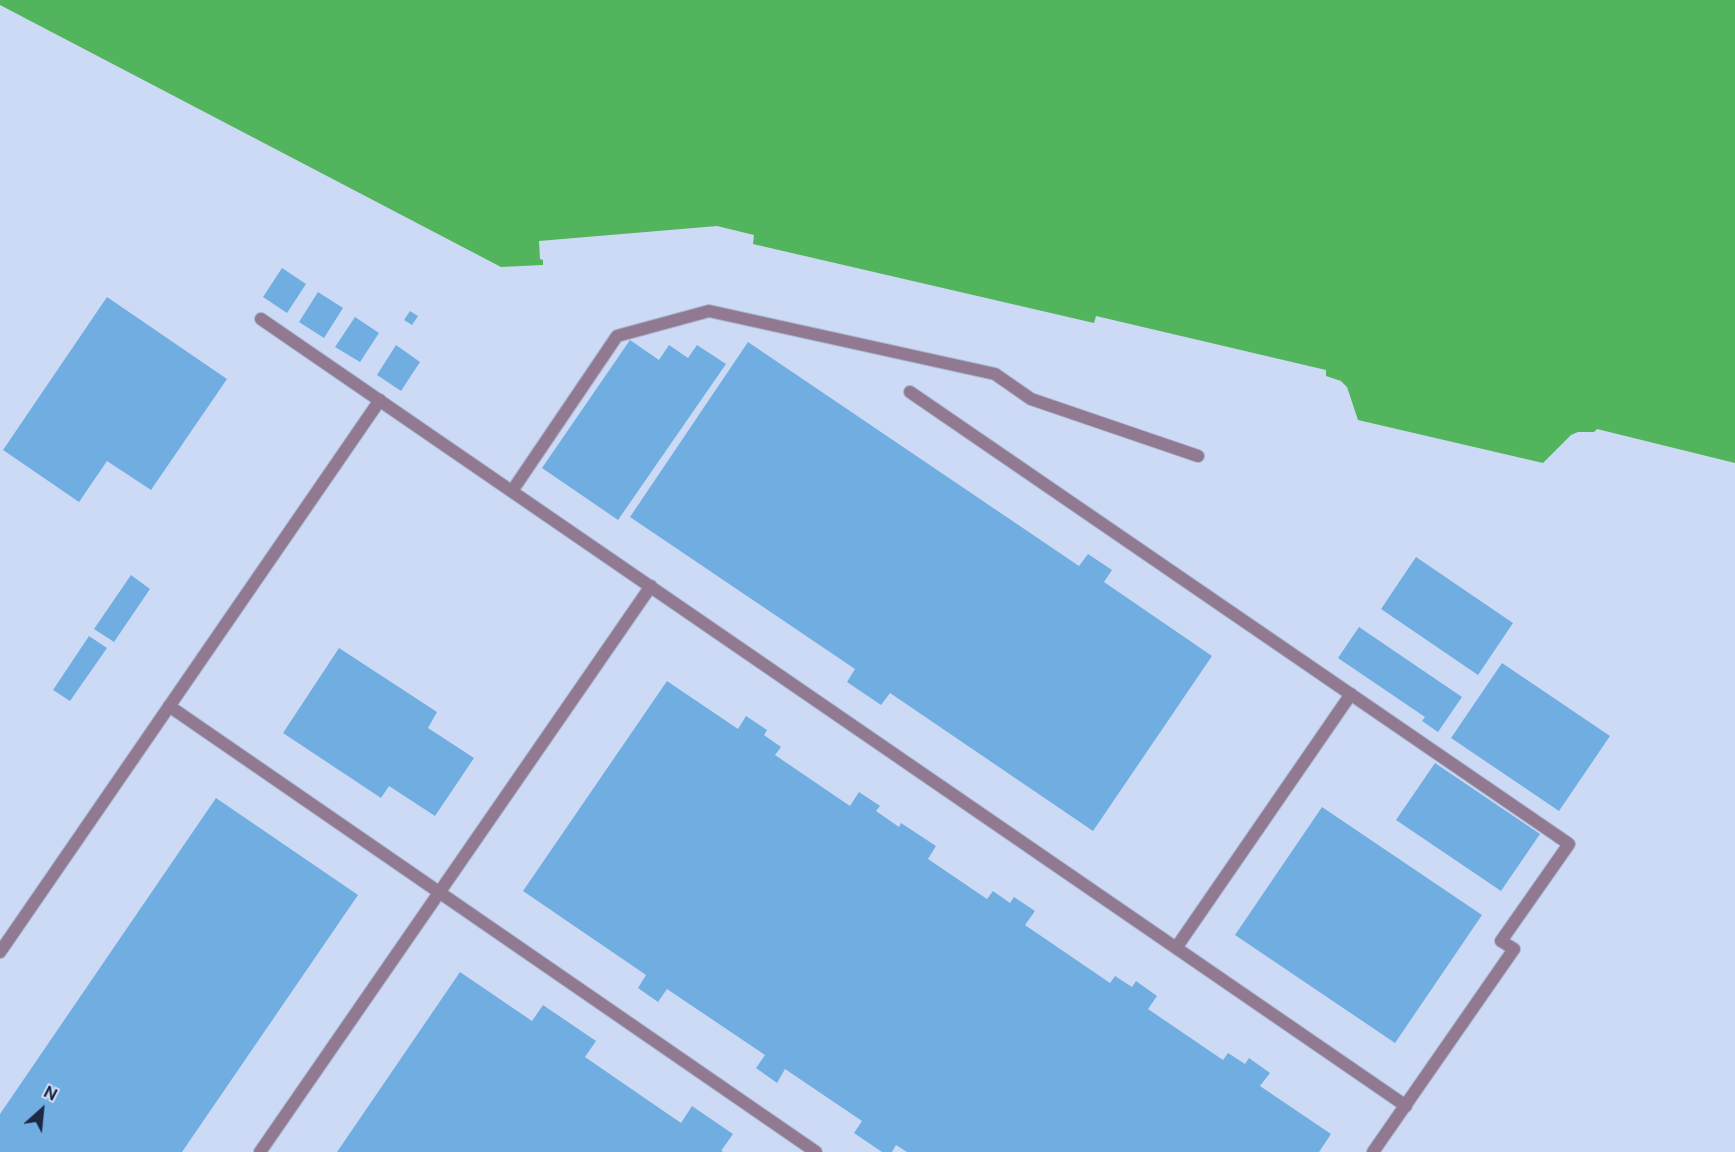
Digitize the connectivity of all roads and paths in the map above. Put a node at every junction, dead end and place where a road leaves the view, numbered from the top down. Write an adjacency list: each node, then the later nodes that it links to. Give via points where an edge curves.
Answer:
1 (261, 319): 3 (lane)
2 (910, 392): 7 (lane)
3 (380, 400): 5 (lane); 8 (lane)
4 (1198, 456): 5 (lane, via 1031,399 995,374 709,311 618,336)
5 (512, 490): 6 (lane)
6 (651, 586): 9 (lane); 10 (lane)
7 (1351, 694): 10 (lane); 12 (lane, via 1569,844 1501,941 1514,949)
8 (169, 706): 9 (lane); 11 (lane)
9 (439, 892): 13 (lane); 14 (lane)
10 (1176, 948): 12 (lane)
11 (0, 952)
12 (1406, 1106): 15 (lane)
13 (260, 1152)
14 (816, 1152)
15 (1373, 1152)

